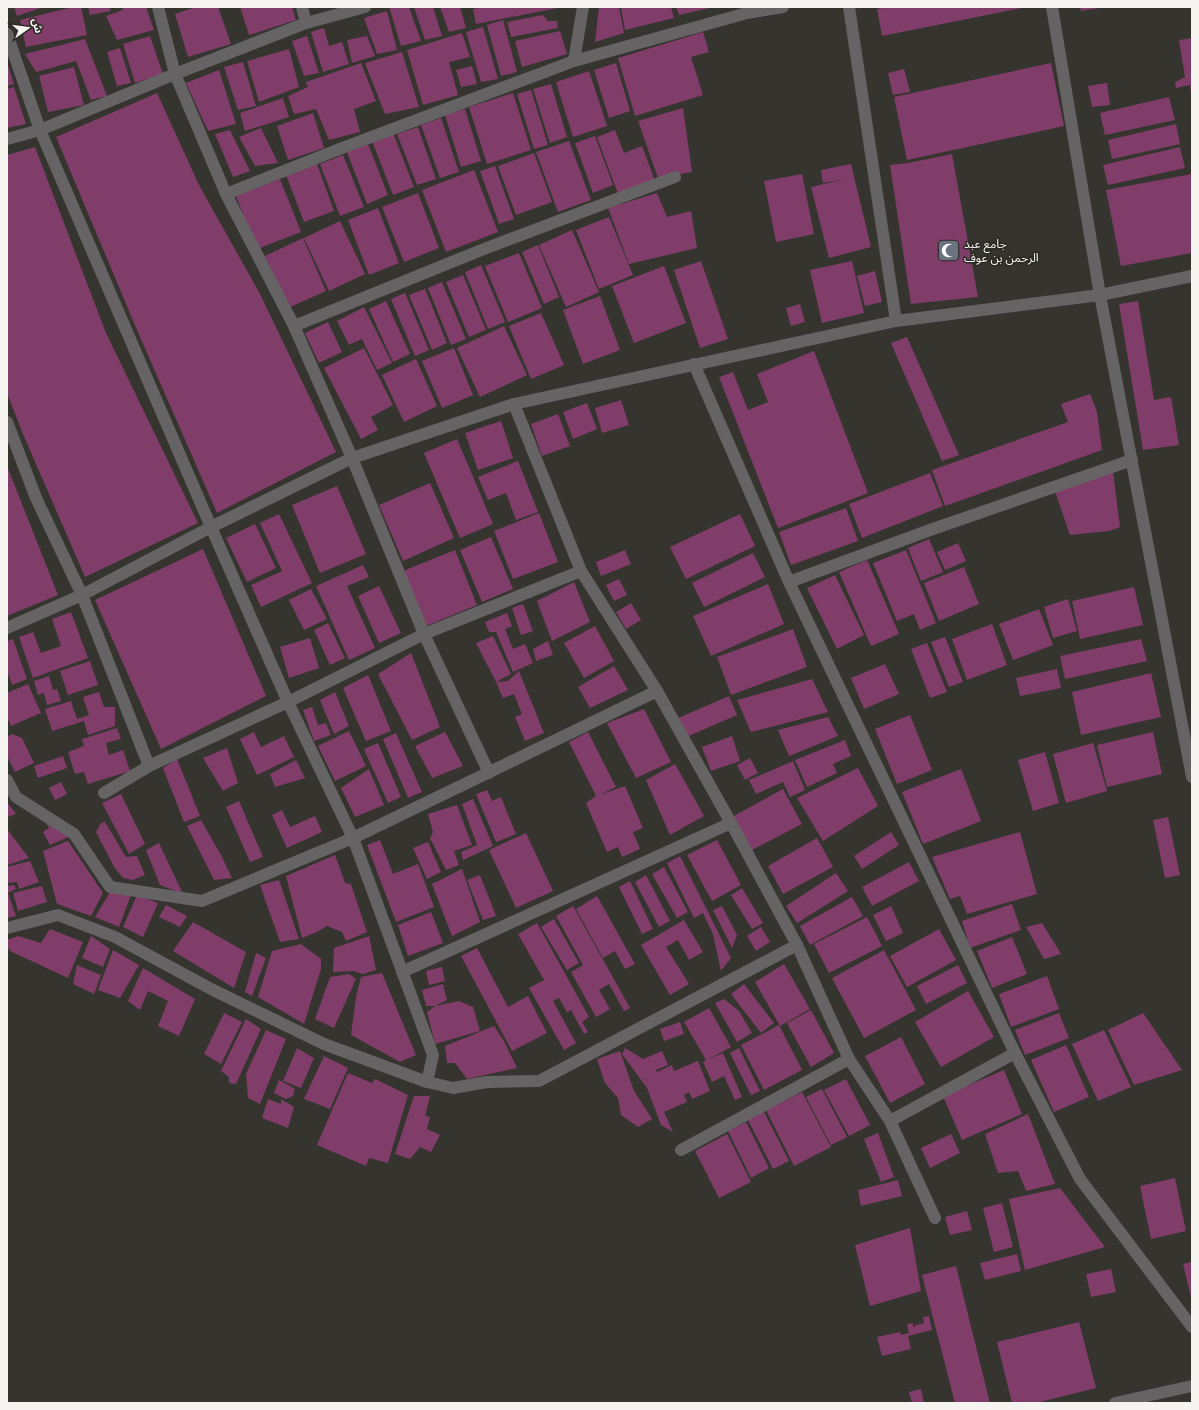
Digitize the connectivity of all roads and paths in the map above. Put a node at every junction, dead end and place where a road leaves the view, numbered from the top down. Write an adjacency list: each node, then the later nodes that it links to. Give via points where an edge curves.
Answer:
1 (158, 7): 11 (street)
2 (302, 7): 8 (street)
3 (365, 7): 8 (street)
4 (583, 7): 10 (street)
5 (783, 7): 10 (street, via 747,12)
6 (849, 7): 18 (street)
7 (1052, 7): 17 (street)
8 (306, 23): 11 (street)
9 (7, 34): 12 (street)
10 (574, 61): 15 (street)
11 (175, 74): 12 (street); 15 (street)
12 (40, 130): 13 (street); 25 (street)
13 (7, 139)
14 (675, 177): 19 (street, via 484,249)
15 (226, 194): 19 (street)
16 (1192, 276): 17 (street)
17 (1100, 296): 18 (street); 24 (street)
18 (896, 321): 20 (street)
19 (294, 326): 23 (street)
20 (694, 364): 21 (street); 27 (street)
21 (514, 404): 23 (street); 26 (street)
22 (7, 422): 28 (street, via 36,498)
23 (352, 458): 25 (street); 30 (street)
24 (1132, 460): 27 (street); 35 (street)
25 (210, 527): 28 (street); 32 (street)
26 (581, 571): 30 (street); 31 (street)
27 (789, 582): 43 (street)
28 (82, 595): 29 (street); 33 (street)
29 (7, 628)
30 (424, 634): 32 (street); 34 (street)
31 (657, 691): 34 (street); 38 (street)
32 (288, 702): 33 (street); 39 (street)
33 (149, 766): 37 (street)
34 (489, 773): 39 (street)
35 (1192, 777)
36 (7, 780): 39 (street, via 16,796 74,834 110,887 202,901)
37 (104, 793)
38 (731, 823): 41 (street); 42 (street)
39 (353, 838): 42 (street)
40 (7, 928): 45 (street, via 58,915 115,937 213,990 324,1044)
41 (797, 945): 44 (street); 45 (street, via 539,1081 488,1082 453,1088)
42 (402, 972): 45 (street, via 433,1055)
43 (1015, 1053): 46 (street); 49 (street, via 1080,1179)
44 (849, 1059): 46 (street); 47 (street)
45 (427, 1082)
46 (890, 1121): 48 (street)
47 (681, 1150)
48 (935, 1218)
49 (1192, 1327)
50 (1192, 1386): 51 (street)
51 (1115, 1403)

